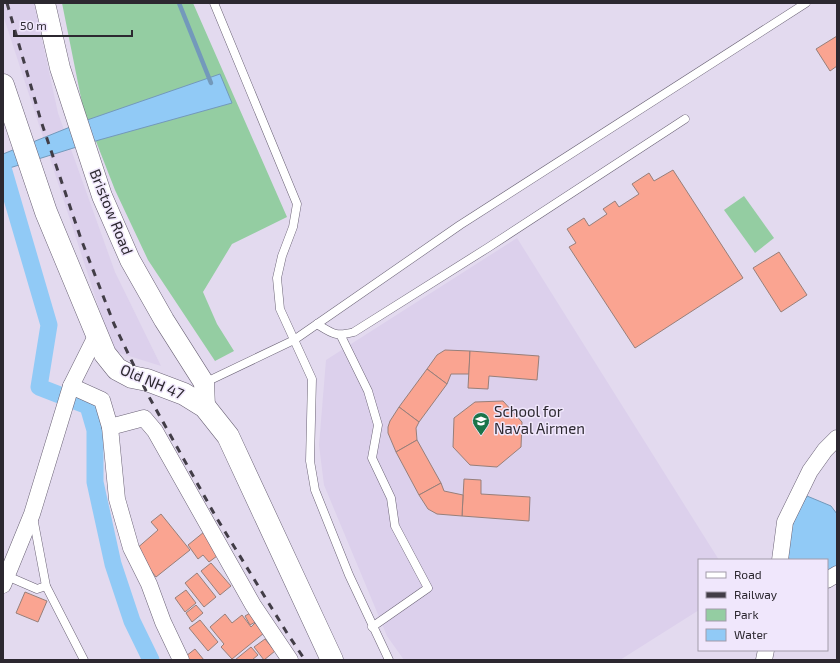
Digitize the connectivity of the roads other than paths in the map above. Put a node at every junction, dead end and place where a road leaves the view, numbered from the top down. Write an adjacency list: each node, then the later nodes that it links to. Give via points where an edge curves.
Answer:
1 (45, 3): 10 (street, Bristow Road, via 60,68 102,196 130,260)
2 (214, 3): 9 (lane, via 298,204 277,278 280,309)
3 (806, 3): 6 (lane, via 460,225)
4 (3, 86): 7 (main road, Old NH 47, via 46,212)
5 (685, 119): 8 (lane, via 489,248 354,332)
6 (318, 324): 8 (lane, via 332,334); 9 (lane)
7 (96, 336): 11 (street); 12 (main road, Old NH 47, via 105,354 117,369 132,377 184,394)
8 (341, 336): 21 (lane, via 368,391 378,425 372,458 391,498 395,526 428,588)
9 (294, 340): 10 (lane); 21 (lane, via 312,379 310,461 315,490)
10 (204, 383): 12 (street, Bristow Road)
11 (71, 386): 13 (street, via 102,400); 15 (street)
12 (205, 406): 25 (main road, Old NH 47, via 228,436)
13 (110, 427): 23 (street, via 117,499 131,548); 24 (street, via 144,418 155,431 253,605)
14 (837, 438): 16 (street, via 810,471 785,522)
15 (32, 514): 19 (street); 20 (lane)
16 (780, 559)
17 (837, 574): 18 (street)
18 (828, 579)
19 (5, 580): 20 (lane, via 37,589)
20 (46, 586): 22 (lane)
21 (372, 627): 26 (lane)
22 (84, 660)
23 (181, 660)
24 (290, 660)
25 (332, 660)
26 (389, 660)

